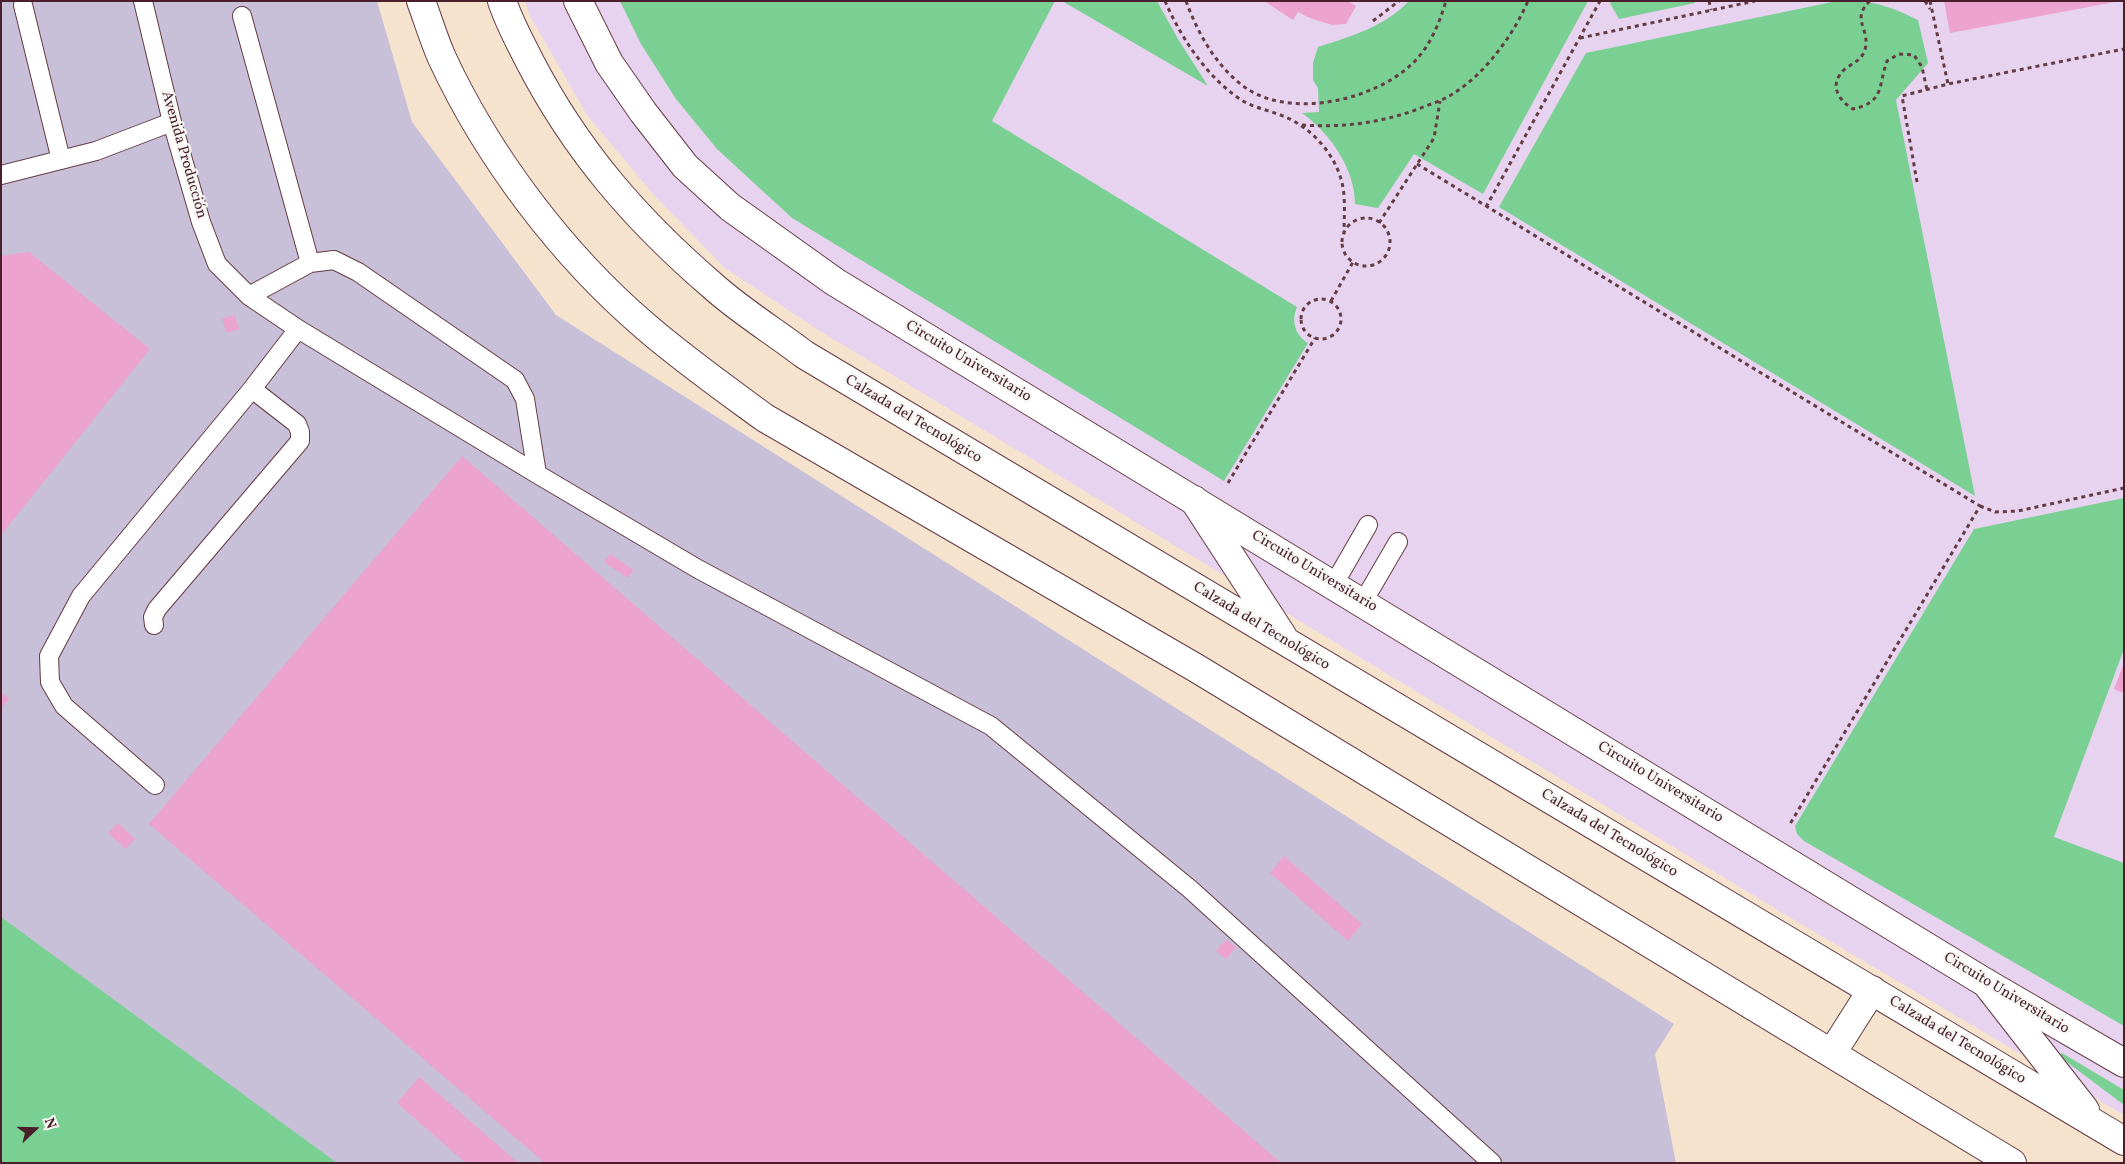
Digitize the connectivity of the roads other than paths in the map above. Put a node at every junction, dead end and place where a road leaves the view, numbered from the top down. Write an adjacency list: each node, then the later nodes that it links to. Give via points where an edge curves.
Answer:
1 (143, 1): 7 (lane, Avenida Producción)
2 (421, 1): 25 (main road, via 442,57 478,126 533,206 584,266 643,324 699,370 765,418 1196,668)
3 (502, 1): 21 (main road, Calzada del Tecnológico, via 550,100 597,169 652,231 715,288 805,355)
4 (578, 1): 15 (main road, Circuito Universitario, via 609,63 643,112 685,166 730,207 835,282)
5 (23, 5): 8 (lane)
6 (242, 16): 10 (lane)
7 (172, 122): 8 (lane, via 96,151); 11 (lane, Avenida Producción, via 201,222 218,264)
8 (61, 160): 9 (lane)
9 (1, 175)
10 (310, 263): 11 (lane); 14 (lane, via 334,260 358,272 516,380 525,399)
11 (249, 296): 12 (lane, Avenida Producción)
12 (298, 329): 13 (lane); 14 (lane, Avenida Producción)
13 (252, 389): 20 (lane, via 297,424 300,441 157,609); 22 (lane, via 81,596 49,656 50,682 64,706)
14 (537, 474): 30 (lane, Avenida Producción, via 698,569 991,726 1190,889)
15 (1194, 500): 18 (main road, Circuito Universitario); 21 (main road)
16 (1368, 525): 18 (lane)
17 (1398, 542): 19 (lane)
18 (1334, 584): 19 (main road, Circuito Universitario)
19 (1363, 602): 23 (main road, Circuito Universitario)
20 (154, 625)
21 (1287, 643): 24 (main road, Calzada del Tecnológico)
22 (155, 785)
23 (1986, 983): 26 (main road, Circuito Universitario); 27 (main road)
24 (1872, 990): 25 (main road); 27 (main road, Calzada del Tecnológico)
25 (1832, 1054): 29 (main road)
26 (2124, 1063)
27 (2095, 1124): 28 (main road, Calzada del Tecnológico)
28 (2124, 1141)
29 (2010, 1162)
30 (1492, 1163)

